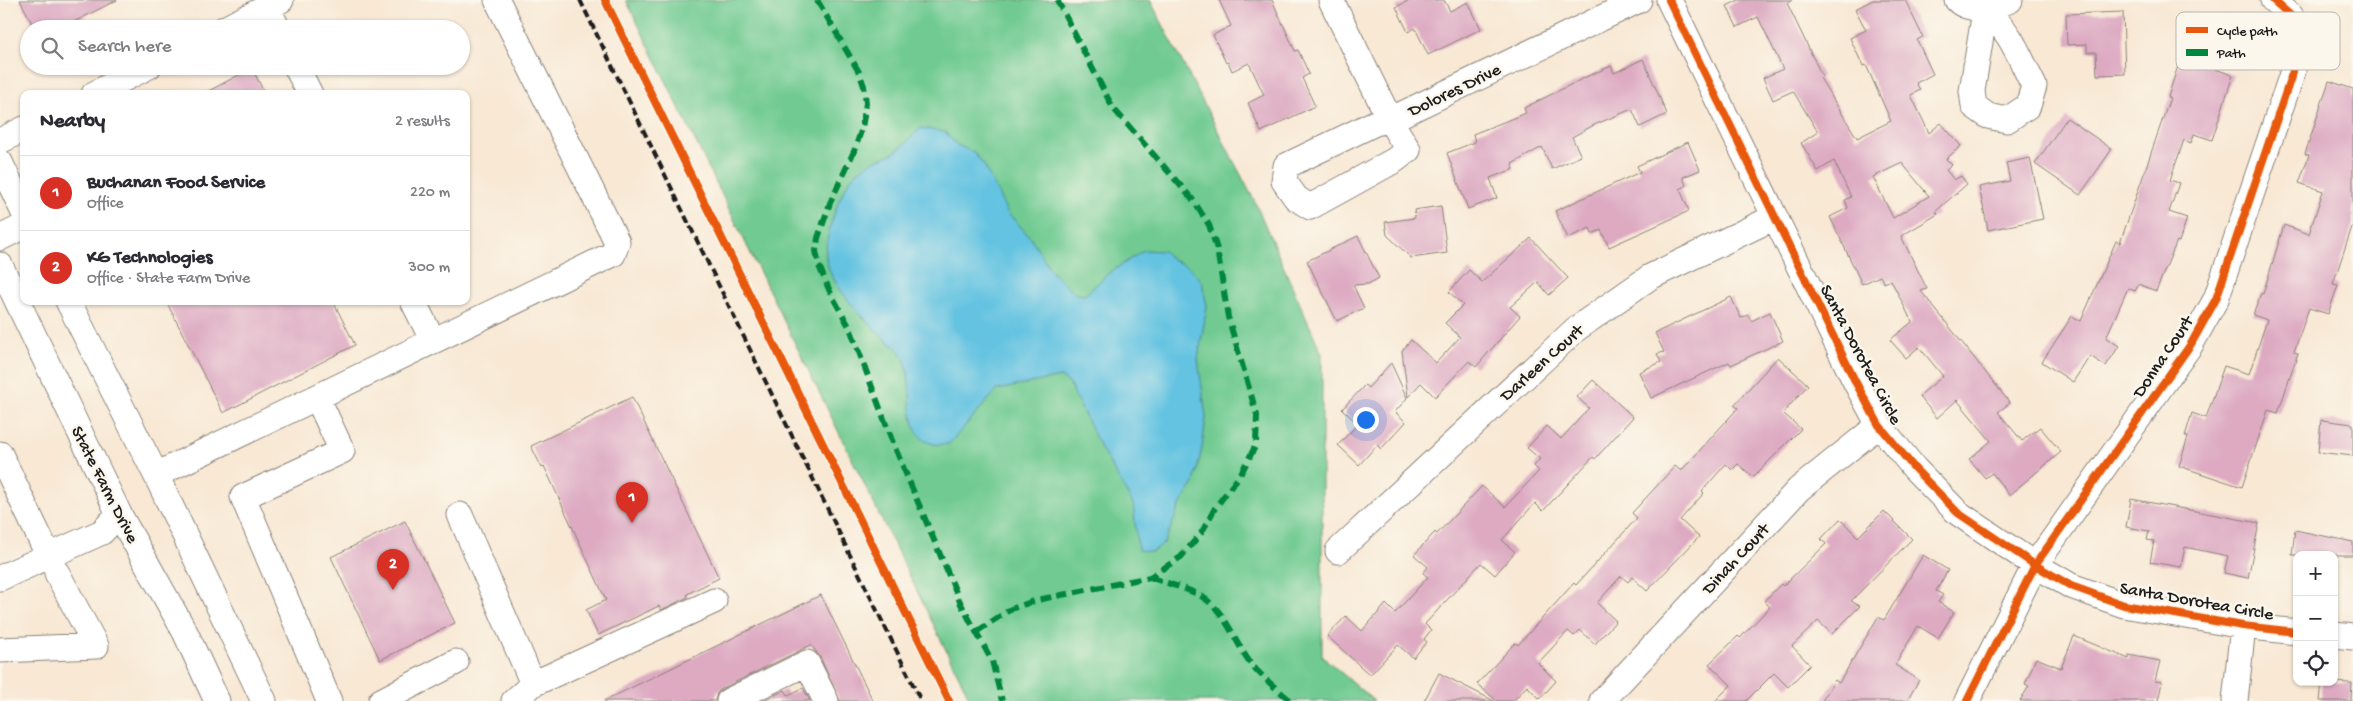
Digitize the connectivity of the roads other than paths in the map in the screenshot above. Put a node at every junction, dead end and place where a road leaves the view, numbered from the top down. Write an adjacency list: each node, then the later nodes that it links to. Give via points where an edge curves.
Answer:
1 (497, 0): 28 (street, via 617,242 613,254)
2 (1331, 0): 17 (street, Dolores Drive)
3 (1639, 0): 17 (street, Dolores Drive)
4 (1669, 0): 22 (street, Santa Dorotea Circle)
5 (1957, 0): 8 (street, via 1962,5)
6 (2010, 0): 8 (street)
7 (2273, 0): 10 (street, Donna Court)
8 (1985, 6)
9 (275, 12): 11 (street)
10 (2286, 12)
11 (251, 20)
12 (2294, 70): 36 (street, Donna Court, via 2216,299 2191,344)
13 (131, 75): 15 (street)
14 (300, 75): 16 (street)
15 (102, 90)
16 (308, 90)
17 (1390, 120): 17 (street, via 1375,123 1286,166 1284,181 1296,198 1310,207 1395,160 1408,150)
18 (20, 131): 19 (street)
19 (0, 141)
20 (0, 162): 21 (street)
21 (20, 204)
22 (1775, 217): 30 (street, Santa Dorotea Circle); 35 (street, Darleen Court, via 1650,277 1576,329)
23 (20, 228): 24 (street)
24 (0, 238)
25 (0, 266): 33 (street, State Farm Drive)
26 (70, 305): 32 (street)
27 (415, 305): 28 (street)
28 (433, 341): 29 (street)
29 (317, 397): 32 (street); 49 (street, via 342,451 243,497)
30 (1879, 425): 36 (street, Santa Dorotea Circle, via 1915,469 1958,512); 54 (street, Dinah Court, via 1799,489)
31 (0, 454): 37 (street)
32 (156, 475): 48 (street)
33 (119, 514): 37 (street, via 102,532); 47 (street, State Farm Drive, via 185,632)
34 (460, 516): 46 (street)
35 (1338, 550)
36 (2035, 564): 40 (street, Santa Dorotea Circle, via 2071,586 2124,606); 55 (street, Donna Court)
37 (53, 565): 38 (street); 44 (street, via 96,646)
38 (0, 578)
39 (714, 601): 46 (street)
40 (2243, 626): 41 (street, Santa Dorotea Circle); 56 (street)
41 (2293, 632)
42 (2338, 635): 43 (street)
43 (2353, 637)
44 (0, 650)
45 (456, 662): 50 (street)
46 (533, 684): 51 (street)
47 (217, 701)
48 (264, 701)
49 (329, 701)
50 (381, 701)
51 (514, 701)
52 (729, 701): 53 (street, via 807,663)
53 (826, 701)
54 (1602, 701)
55 (1967, 701)
56 (2235, 701)

